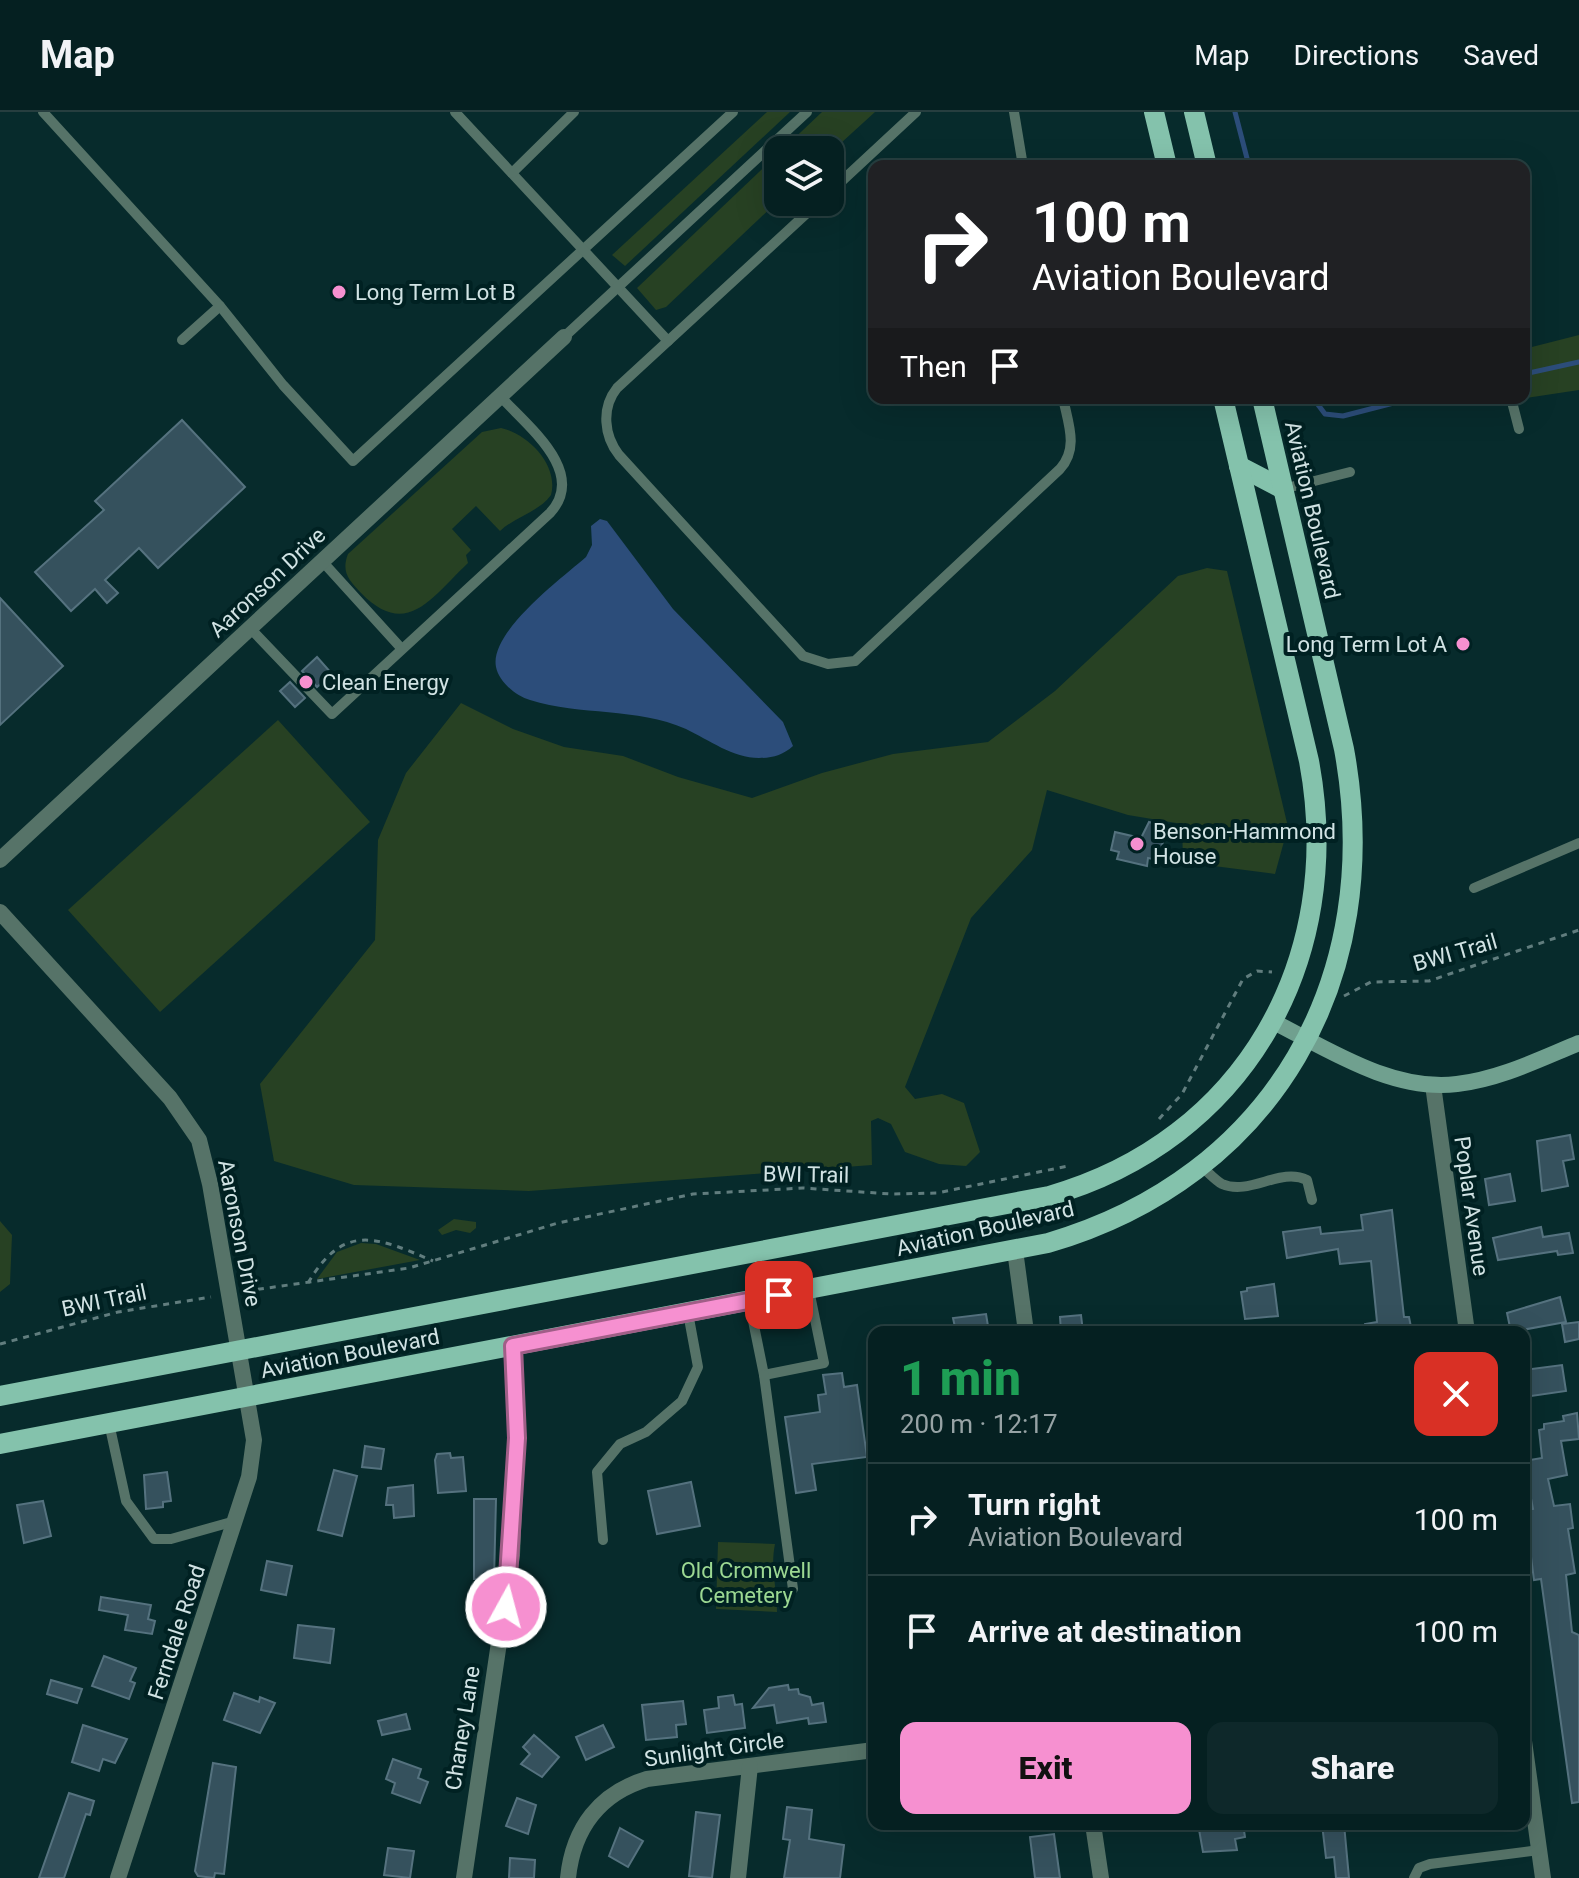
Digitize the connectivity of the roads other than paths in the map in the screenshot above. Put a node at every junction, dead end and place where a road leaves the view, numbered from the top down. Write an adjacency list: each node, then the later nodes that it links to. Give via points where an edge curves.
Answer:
1 (43, 112): 18 (lane)
2 (455, 112): 13 (lane)
3 (574, 112): 13 (lane)
4 (733, 112): 16 (lane)
5 (807, 112): 17 (lane)
6 (916, 112): 14 (lane)
7 (1014, 112): 10 (lane)
8 (1154, 112): 11 (main road)
9 (1194, 112): 12 (main road)
10 (1022, 160)
11 (1166, 160)
12 (1206, 160)
13 (512, 173): 16 (lane)
14 (844, 179)
15 (804, 216): 21 (lane)
16 (584, 251): 17 (lane); 18 (lane, via 353,461)
17 (619, 288): 19 (lane); 21 (lane)
18 (220, 306): 20 (lane)
19 (564, 337): 22 (street, Aaronson Drive)
20 (182, 340)
21 (668, 341): 23 (lane, via 612,396 609,442 796,649 821,663 855,661 1063,466 1071,444)
22 (500, 396): 31 (street, Aaronson Drive); 33 (lane, via 553,455 564,480 563,497)
23 (1064, 404)
24 (1224, 404): 28 (main road, Aviation Boulevard)
25 (1263, 404): 30 (main road, Aviation Boulevard)
26 (1513, 404): 27 (lane)
27 (1519, 429)
28 (1239, 466): 30 (main road); 38 (main road, Aviation Boulevard, via 1316,806 1316,873 1309,921 1294,979)
29 (1350, 472): 30 (lane)
30 (1283, 489): 39 (main road, Aviation Boulevard, via 1341,735 1354,832 1342,944)
31 (322, 561): 32 (street, Aaronson Drive); 33 (lane)
32 (250, 628): 33 (lane, via 332,714); 35 (street, Aaronson Drive)
33 (401, 648)
34 (1579, 843): 36 (lane)
35 (0, 860)
36 (1474, 888)
37 (0, 912): 51 (street, Aaronson Drive, via 191,1124 210,1184)
38 (1274, 1022): 39 (main road); 51 (main road, Aviation Boulevard, via 1243,1068 1186,1127 1135,1161 1078,1188)
39 (1308, 1039): 41 (main road, via 1380,1072); 42 (main road, Aviation Boulevard, via 1251,1120)
40 (1579, 1043): 41 (main road, via 1485,1079)
41 (1433, 1085): 49 (street, Poplar Avenue)
42 (1202, 1167): 43 (lane, via 1223,1184 1245,1187 1298,1176 1307,1180); 44 (main road, Aviation Boulevard, via 1124,1216)
43 (1312, 1200)
44 (1015, 1250): 45 (main road, Aviation Boulevard); 48 (street)
45 (809, 1290): 46 (main road, Aviation Boulevard); 52 (lane, via 824,1363)
46 (749, 1301): 47 (main road, Aviation Boulevard); 52 (lane)
47 (688, 1313): 50 (main road, Aviation Boulevard); 58 (lane, via 698,1367 682,1401 646,1432 620,1444 597,1472)
48 (1025, 1326)
49 (1466, 1326)
50 (513, 1346): 54 (main road, Aviation Boulevard); 66 (street, Chaney Lane, via 517,1438 512,1555)
51 (239, 1351): 53 (main road, Aviation Boulevard); 54 (street, Aaronson Drive)
52 (764, 1375): 59 (lane)
53 (0, 1396)
54 (247, 1397): 55 (main road, Aviation Boulevard); 57 (street, Ferndale Road, via 254,1451)
55 (109, 1423): 56 (main road, Aviation Boulevard); 57 (lane, via 126,1501 154,1539)
56 (0, 1444)
57 (235, 1521): 65 (street, Ferndale Road)
58 (603, 1540)
59 (793, 1589)
60 (868, 1751): 61 (street, Sunlight Circle)
61 (750, 1766): 67 (street, Sunlight Circle, via 624,1786 587,1818); 68 (street)
62 (1530, 1785): 64 (street)
63 (1094, 1830): 69 (street)
64 (1539, 1850): 70 (lane, via 1430,1864 1419,1868); 71 (street)
65 (118, 1878)
66 (464, 1878)
67 (568, 1878)
68 (738, 1878)
69 (1101, 1878)
70 (1414, 1878)
71 (1543, 1878)

